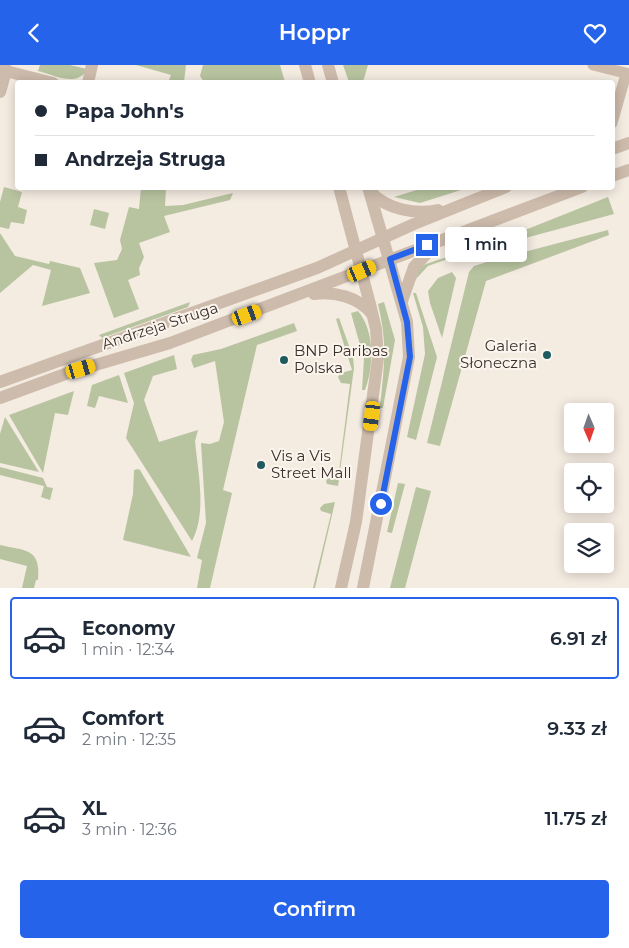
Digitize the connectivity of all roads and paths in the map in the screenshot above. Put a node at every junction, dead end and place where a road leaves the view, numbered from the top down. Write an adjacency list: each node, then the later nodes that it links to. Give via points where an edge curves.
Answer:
1 (92, 65): 8 (street)
2 (305, 65): 9 (street)
3 (328, 65): 10 (street)
4 (593, 65): 6 (street)
5 (5, 68): 7 (street); 11 (street)
6 (627, 74): 12 (street)
7 (43, 80)
8 (89, 80)
9 (309, 80)
10 (332, 80)
11 (0, 92)
12 (615, 113)
13 (629, 143): 14 (street)
14 (615, 148)
15 (629, 169): 16 (street)
16 (615, 175)
17 (340, 190): 25 (street)
18 (369, 190): 23 (street)
19 (370, 190): 22 (street, via 381,201 403,209 434,211)
20 (498, 190): 22 (street, Andrzeja Struga)
21 (574, 190): 24 (street, Andrzeja Struga)
22 (460, 205): 23 (street, Andrzeja Struga)
23 (383, 237): 25 (street, Andrzeja Struga); 26 (street)
24 (442, 240): 26 (street, Andrzeja Struga); 29 (street, via 428,250 414,267)
25 (357, 249): 27 (street); 31 (street, Andrzeja Struga, via 317,268)
26 (390, 259): 27 (street, Andrzeja Struga); 29 (street)
27 (362, 271): 28 (street, Andrzeja Struga); 30 (street)
28 (301, 295): 30 (street, via 327,293 346,297 365,305); 32 (street, Andrzeja Struga, via 170,343)
29 (402, 303): 34 (street, via 409,340 407,376)
30 (372, 314): 33 (street, via 378,344 376,376 356,522)
31 (0, 383)
32 (0, 397)
33 (342, 588)
34 (363, 588)

